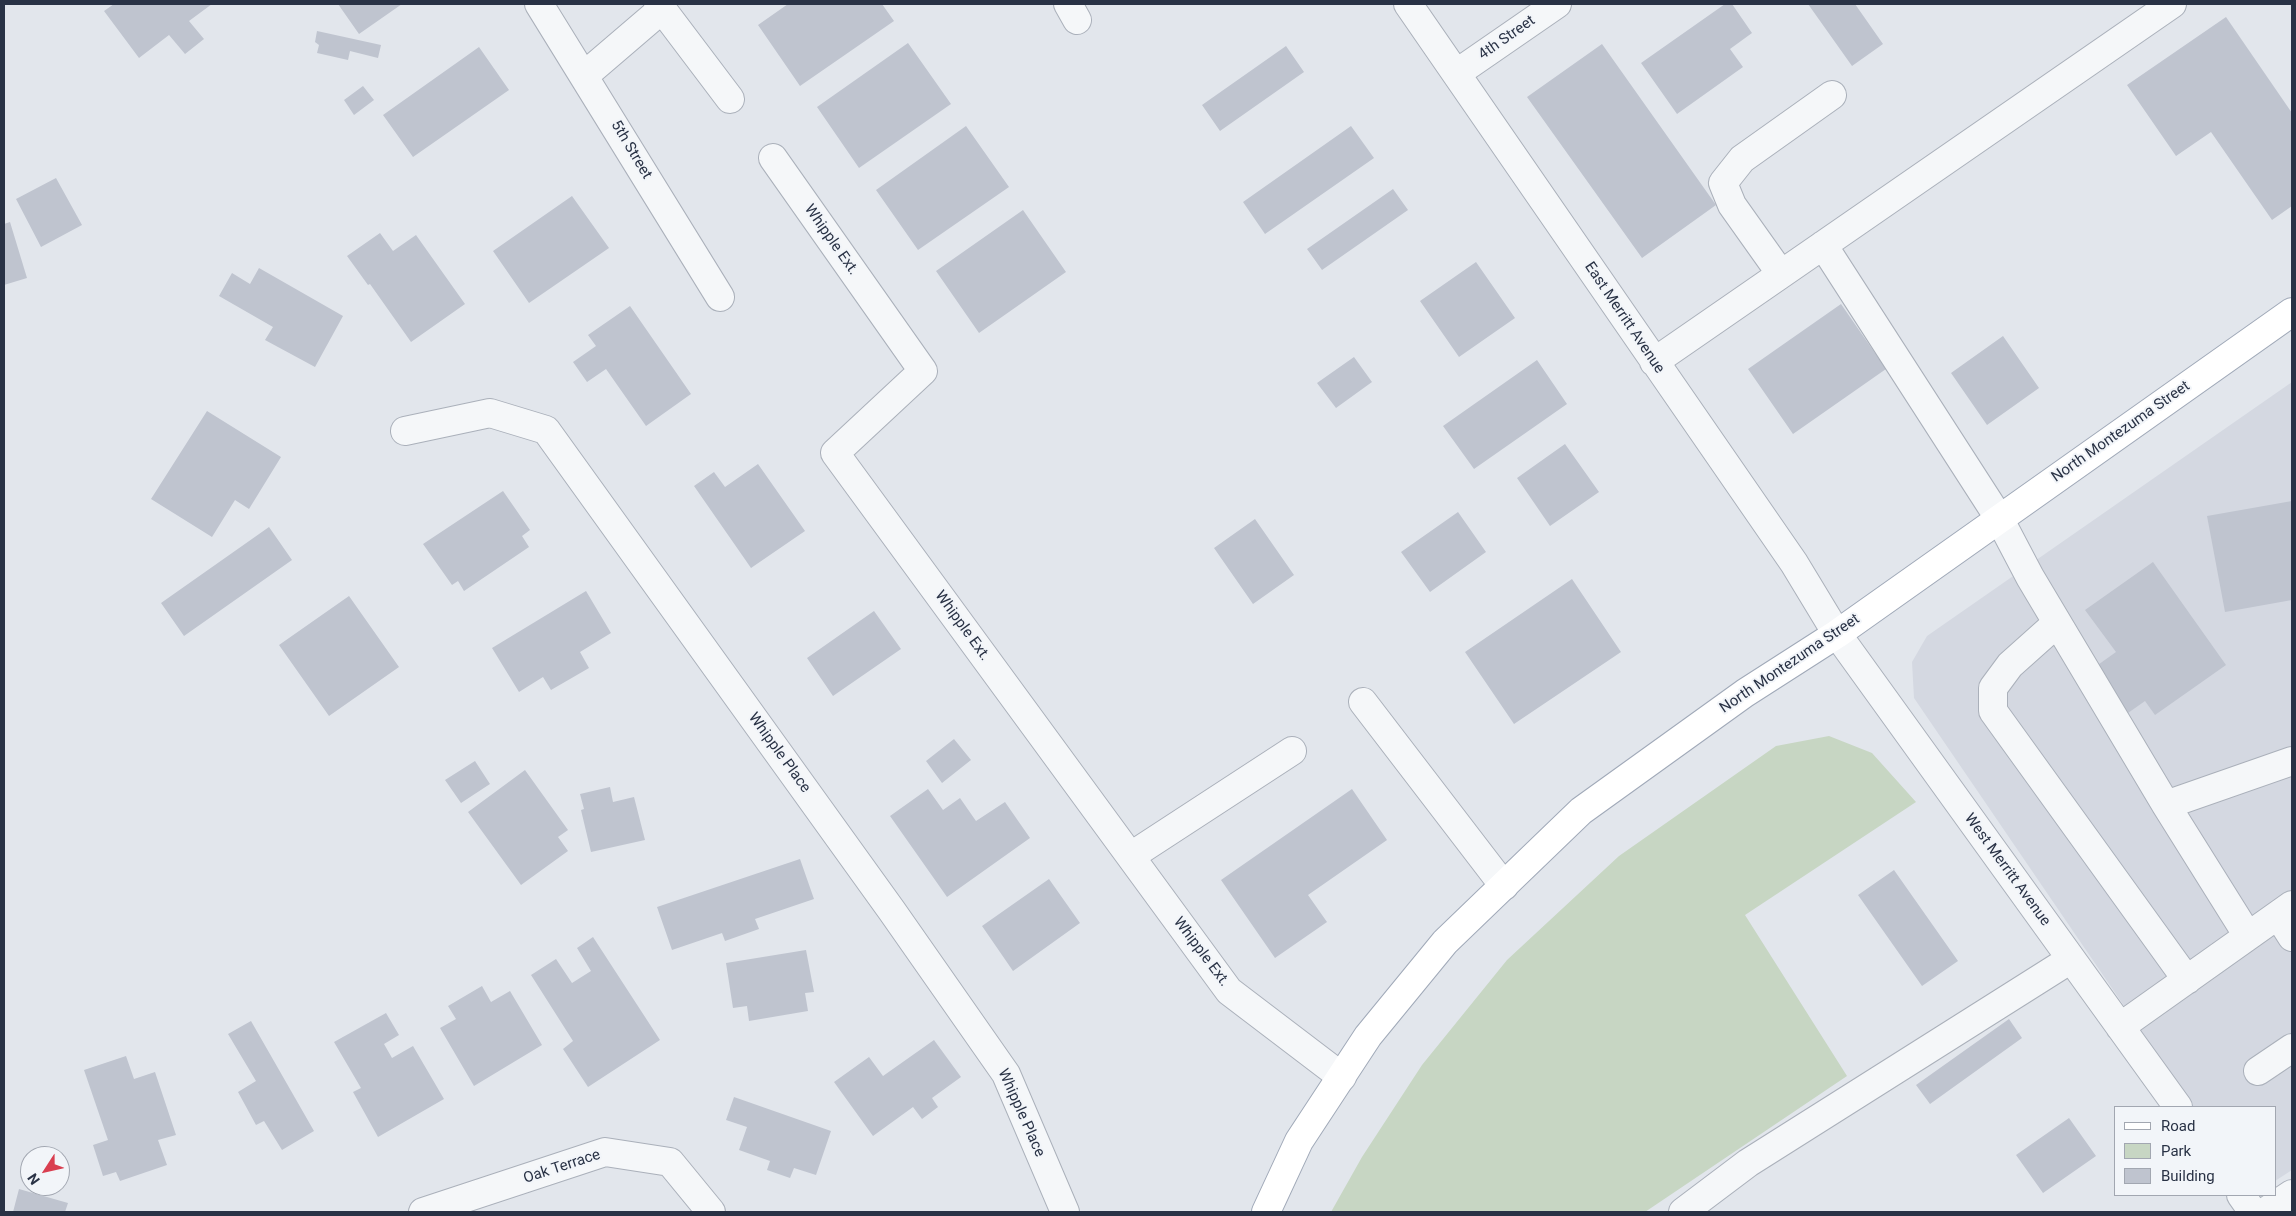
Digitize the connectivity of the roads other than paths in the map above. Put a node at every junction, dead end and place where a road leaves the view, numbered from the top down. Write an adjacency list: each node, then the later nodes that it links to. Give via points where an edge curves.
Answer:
1 (539, 4): 7 (street, 5th Street)
2 (1408, 4): 6 (street, East Merritt Avenue)
3 (1557, 4): 6 (street, 4th Street)
4 (2172, 4): 11 (street)
5 (660, 6): 7 (street); 9 (street)
6 (1457, 73): 15 (street, East Merritt Avenue)
7 (585, 75): 13 (street, 5th Street)
8 (1832, 95): 12 (street, via 1742,159 1723,182 1732,205)
9 (730, 99)
10 (773, 158): 24 (street, Whipple Ext., via 923,371 835,453)
11 (1823, 245): 12 (street); 17 (street)
12 (1781, 274): 15 (street)
13 (720, 297)
14 (2292, 312): 17 (main road, North Montezuma Street)
15 (1654, 362): 19 (street, East Merritt Avenue, via 1794,563)
16 (405, 431): 39 (street, Whipple Place, via 490,413 546,430 1006,1074)
17 (1999, 518): 18 (street); 19 (main road, North Montezuma Street)
18 (2057, 623): 23 (street); 29 (street, via 2010,664 1993,688 1993,711)
19 (1837, 634): 25 (main road, North Montezuma Street, via 1745,693 1582,811); 28 (street, West Merritt Avenue)
20 (1363, 702): 25 (street)
21 (1292, 751): 24 (street)
22 (2292, 761): 23 (street)
23 (2166, 805): 27 (street)
24 (1130, 856): 33 (street, Whipple Ext., via 1229,990)
25 (1504, 886): 33 (main road, North Montezuma Street, via 1445,942 1368,1036)
26 (2287, 919): 27 (street)
27 (2248, 936): 29 (street)
28 (2071, 959): 30 (street, West Merritt Avenue); 41 (street, via 1748,1163)
29 (2187, 980): 30 (street)
30 (2120, 1027): 34 (street, West Merritt Avenue)
31 (2292, 1048): 32 (street)
32 (2258, 1071)
33 (1342, 1077): 40 (main road, North Montezuma Street, via 1299,1142)
34 (2177, 1106)
35 (2292, 1194): 43 (street)
36 (2241, 1196): 42 (street)
37 (423, 1212): 38 (street, Oak Terrace, via 605,1152 670,1162)
38 (711, 1212)
39 (1065, 1212)
40 (1266, 1212)
41 (1683, 1212)
42 (2253, 1212)
43 (2265, 1212)

